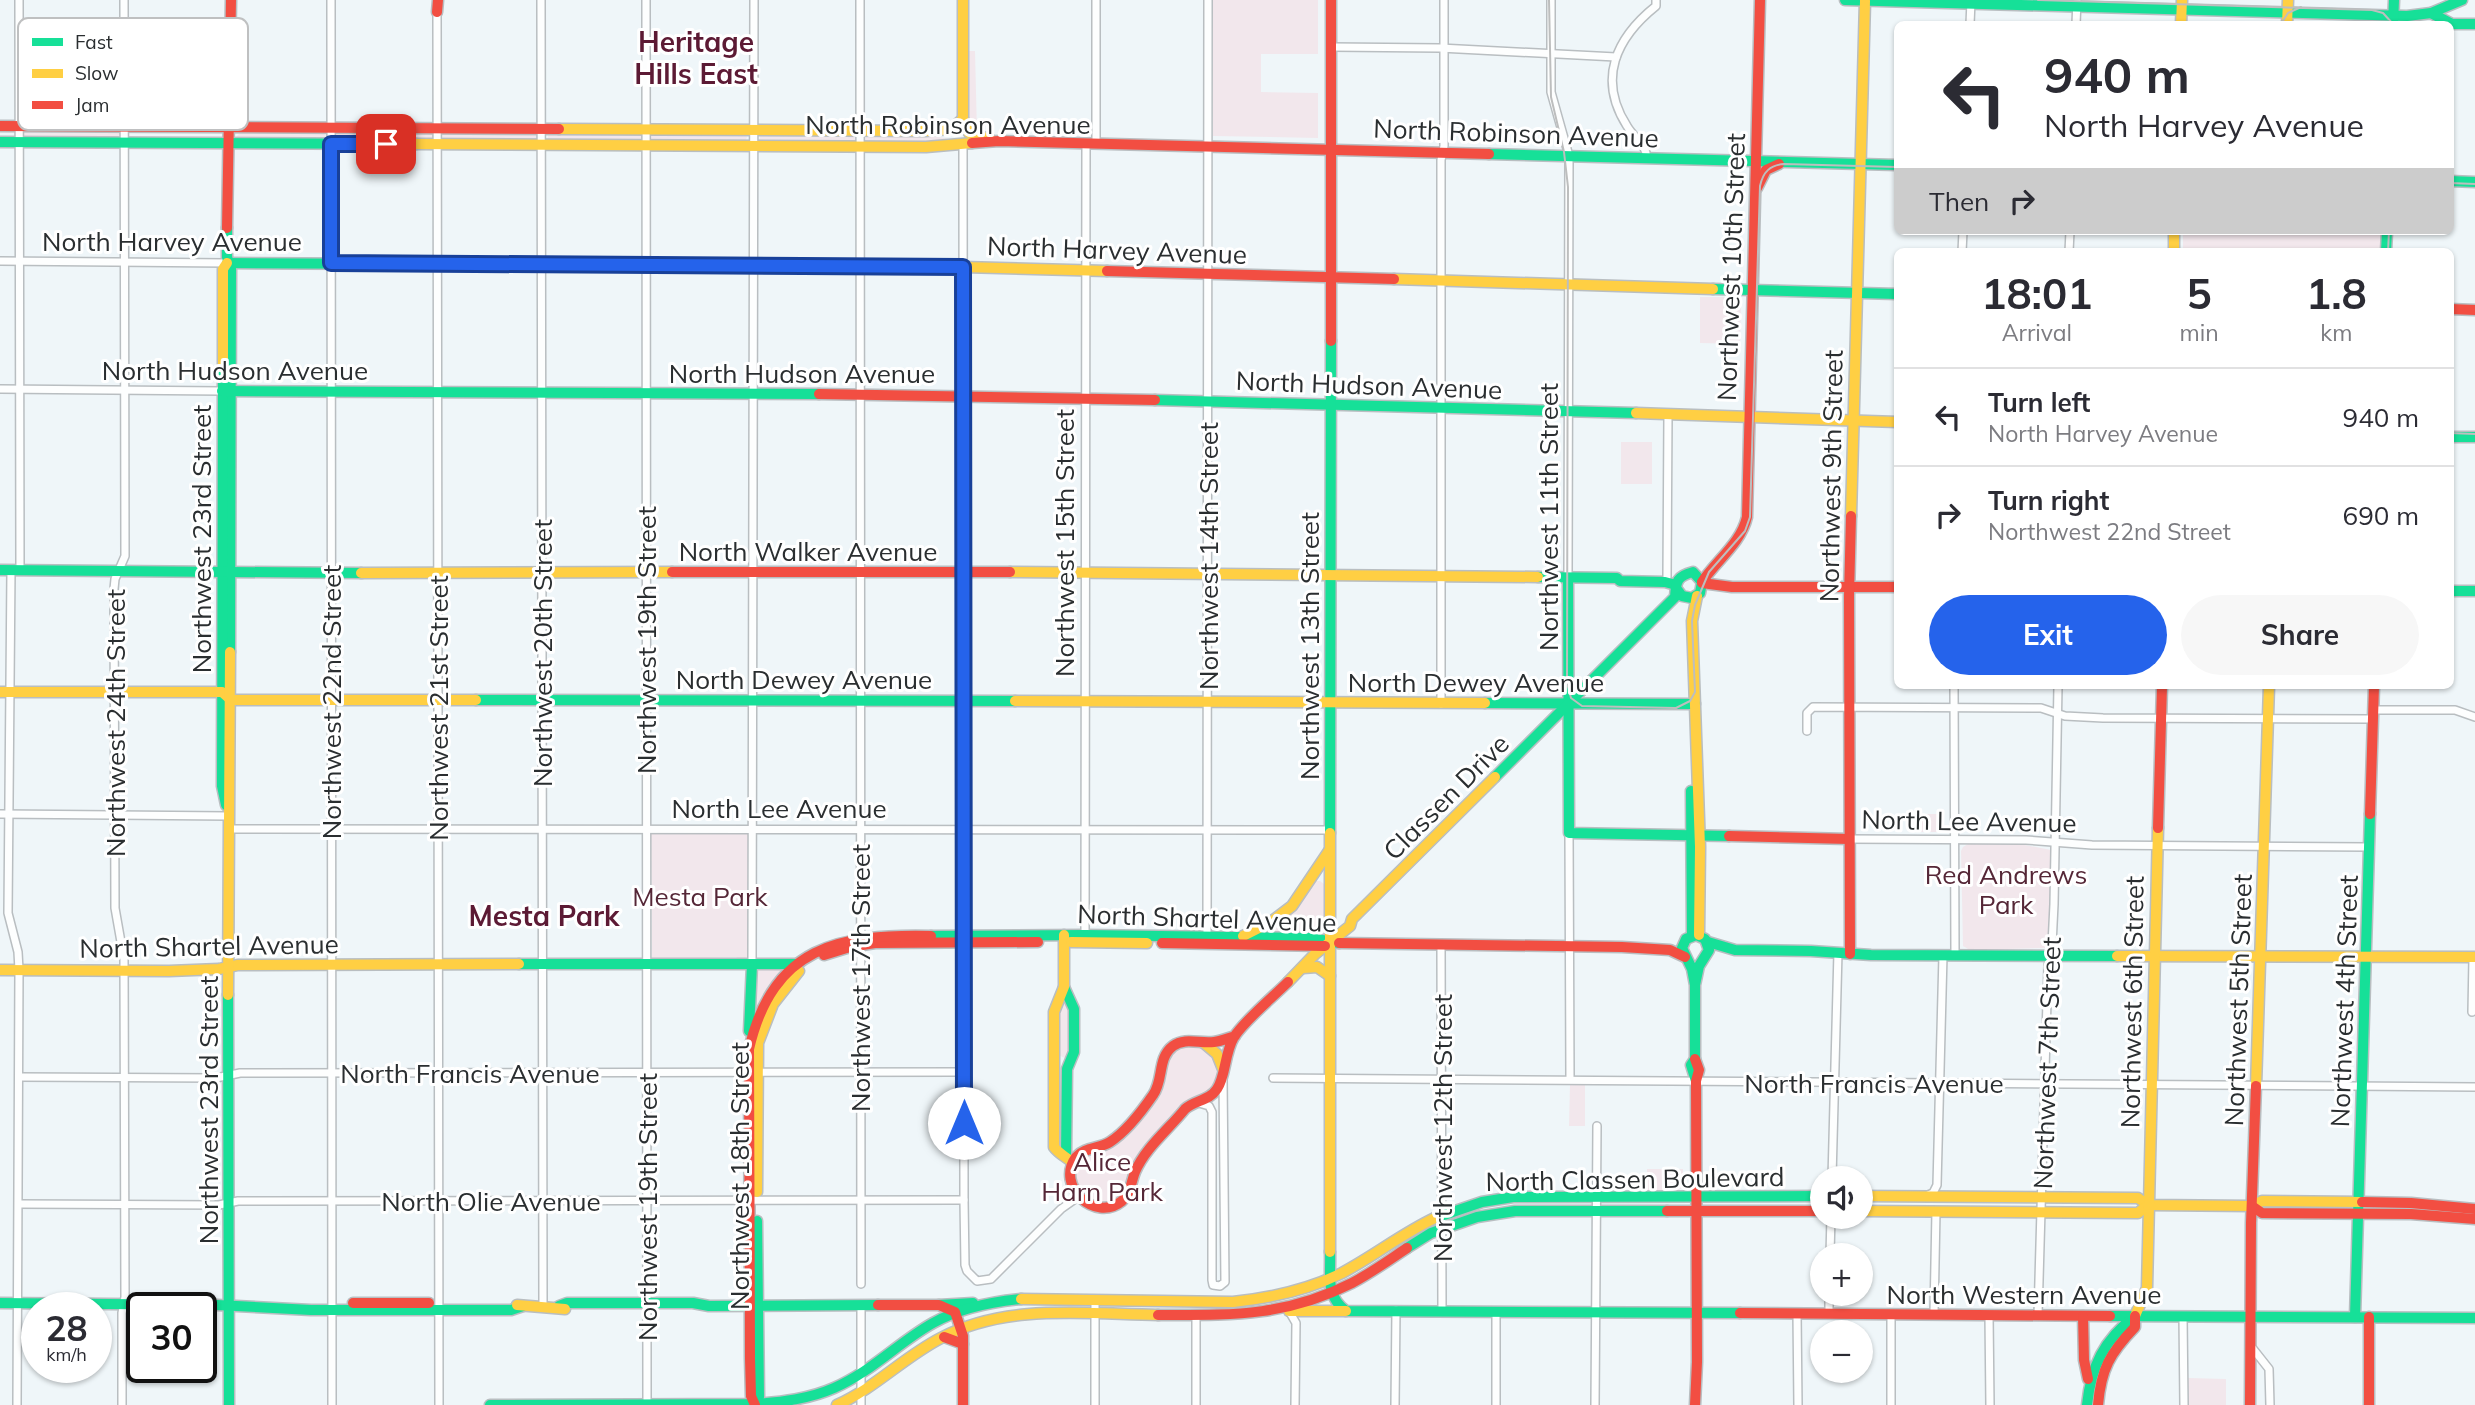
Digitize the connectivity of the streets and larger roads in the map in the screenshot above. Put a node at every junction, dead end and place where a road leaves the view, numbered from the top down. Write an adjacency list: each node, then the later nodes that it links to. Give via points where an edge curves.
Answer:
1 (19, 0): 30 (street)
2 (124, 0): 31 (street, Northwest 24th Street)
3 (231, 0): 32 (street, Northwest 23rd Street)
4 (331, 0): 48 (street, Northwest 22nd Street)
5 (438, 0): 27 (street)
6 (541, 0): 50 (street, Northwest 20th Street)
7 (646, 0): 51 (street, Northwest 19th Street)
8 (754, 0): 55 (street)
9 (860, 0): 56 (street, Northwest 17th Street)
10 (963, 0): 44 (street)
11 (1096, 0): 65 (street, Northwest 15th Street)
12 (1208, 0): 70 (street, Northwest 14th Street)
13 (1331, 0): 40 (street, Northwest 13th Street)
14 (1444, 0): 41 (street)
15 (1552, 0): 42 (street, Northwest 11th Street)
16 (1656, 0): 43 (street, via 1656,6 1628,33)
17 (1760, 0): 76 (street, Northwest 10th Street)
18 (1845, 0): 19 (street)
19 (1865, 0): 23 (street); 78 (street, Northwest 9th Street)
20 (2288, 0): 28 (street)
21 (2394, 0): 33 (street)
22 (2462, 0): 25 (street)
23 (1971, 2): 24 (street); 34 (street)
24 (2077, 3): 26 (street); 35 (street)
25 (2448, 3): 29 (street)
26 (2181, 5): 28 (street)
27 (437, 12): 49 (street, Northwest 21st Street)
28 (2287, 13): 33 (street); 36 (street)
29 (2431, 13): 33 (street); 37 (street)
30 (19, 18)
31 (124, 18)
32 (231, 18)
33 (2393, 20)
34 (1970, 21)
35 (2076, 21)
36 (2287, 21)
37 (2446, 21)
38 (2454, 24): 39 (street)
39 (2475, 24)
40 (1331, 47): 41 (street); 72 (street, Northwest 13th Street)
41 (1445, 49): 42 (street); 73 (street)
42 (1551, 54): 43 (street); 74 (street, Northwest 11th Street, via 1553,103)
43 (1616, 57): 75 (street, via 1612,75 1616,102)
44 (962, 119): 57 (street, via 951,129); 58 (street, via 969,134)
45 (0, 126): 46 (street, North Robinson Avenue)
46 (18, 126)
47 (248, 127): 48 (street, North Robinson Avenue)
48 (331, 127): 49 (street, North Robinson Avenue); 63 (street, Northwest 22nd Street)
49 (437, 128): 50 (street, North Robinson Avenue); 66 (street, Northwest 21st Street)
50 (542, 128): 51 (street, North Robinson Avenue); 67 (street, Northwest 20th Street)
51 (646, 129): 55 (street, North Robinson Avenue); 68 (street, Northwest 19th Street)
52 (19, 130): 60 (street)
53 (125, 130): 61 (street, Northwest 24th Street)
54 (228, 130): 62 (street, Northwest 23rd Street)
55 (753, 130): 56 (street, North Robinson Avenue); 69 (street)
56 (860, 131): 57 (street, North Robinson Avenue); 71 (street, Northwest 17th Street)
57 (925, 131): 64 (street, via 953,136)
58 (999, 141): 64 (street, North Robinson Avenue); 65 (street, North Robinson Avenue)
59 (0, 142): 60 (street, North Robinson Avenue)
60 (19, 142): 61 (street, North Robinson Avenue); 84 (street)
61 (124, 142): 62 (street, North Robinson Avenue); 85 (street, Northwest 24th Street)
62 (228, 143): 63 (street, North Robinson Avenue); 86 (street, Northwest 23rd Street)
63 (331, 144): 66 (street, North Robinson Avenue); 87 (street, Northwest 22nd Street)
64 (963, 144): 71 (street, North Robinson Avenue); 93 (street)
65 (1091, 144): 70 (street, North Robinson Avenue); 94 (street, Northwest 15th Street)
66 (437, 145): 67 (street, North Robinson Avenue); 88 (street, Northwest 21st Street)
67 (542, 145): 68 (street, North Robinson Avenue); 89 (street, Northwest 20th Street)
68 (646, 146): 69 (street, North Robinson Avenue); 90 (street, Northwest 19th Street)
69 (753, 146): 71 (street, North Robinson Avenue); 91 (street)
70 (1208, 146): 72 (street, North Robinson Avenue); 95 (street, Northwest 14th Street)
71 (860, 147): 92 (street, Northwest 17th Street)
72 (1330, 149): 73 (street, North Robinson Avenue); 96 (street, Northwest 13th Street)
73 (1443, 152): 74 (street, North Robinson Avenue); 97 (street)
74 (1569, 156): 75 (street, North Robinson Avenue); 98 (street, Northwest 11th Street)
75 (1647, 158): 76 (street, North Robinson Avenue)
76 (1755, 161): 77 (street, North Robinson Avenue); 82 (street, Northwest 10th Street)
77 (1784, 162): 78 (street, North Robinson Avenue); 82 (street, via 1766,170)
78 (1860, 164): 79 (street, North Robinson Avenue); 100 (street, Northwest 9th Street)
79 (1894, 165)
80 (2454, 181): 81 (street)
81 (2475, 182)
82 (1754, 195): 99 (street, Northwest 10th Street)
83 (0, 261): 84 (street, North Harvey Avenue)
84 (19, 261): 85 (street, North Harvey Avenue); 105 (street)
85 (125, 262): 86 (street, North Harvey Avenue); 106 (street, Northwest 24th Street)
86 (227, 263): 87 (street, North Harvey Avenue); 107 (street, Northwest 23rd Street, via 231,269)
87 (331, 263): 88 (street, North Harvey Avenue); 108 (street, Northwest 22nd Street)
88 (437, 264): 89 (street, North Harvey Avenue); 109 (street, Northwest 21st Street)
89 (542, 264): 90 (street, North Harvey Avenue); 110 (street, Northwest 20th Street)
90 (646, 265): 91 (street, North Harvey Avenue); 111 (street, Northwest 19th Street)
91 (753, 266): 92 (street, North Harvey Avenue); 112 (street)
92 (860, 266): 93 (street, North Harvey Avenue); 113 (street, Northwest 17th Street)
93 (963, 267): 94 (street, North Harvey Avenue); 114 (street)
94 (1085, 270): 95 (street, North Harvey Avenue); 115 (street, Northwest 15th Street)
95 (1208, 274): 96 (street, North Harvey Avenue); 116 (street, Northwest 14th Street)
96 (1330, 278): 97 (street, North Harvey Avenue); 117 (street, Northwest 13th Street)
97 (1441, 281): 98 (street, North Harvey Avenue); 118 (street)
98 (1569, 285): 99 (street, North Harvey Avenue); 119 (street, Northwest 11th Street)
99 (1751, 289): 100 (street, North Harvey Avenue); 121 (street, Northwest 10th Street)
100 (1857, 292): 101 (street, North Harvey Avenue); 122 (street, Northwest 9th Street)
101 (1894, 293)
102 (2454, 309): 103 (street)
103 (2475, 310)
104 (0, 389): 105 (street, North Hudson Avenue)
105 (19, 389): 106 (street, North Hudson Avenue); 127 (street)
106 (125, 390): 107 (street, North Hudson Avenue); 128 (street, Northwest 24th Street, via 125,556)
107 (226, 391): 108 (street, North Hudson Avenue); 129 (street, Northwest 23rd Street)
108 (331, 391): 109 (street, North Hudson Avenue); 130 (street, Northwest 22nd Street)
109 (438, 392): 110 (street, North Hudson Avenue); 131 (street, Northwest 21st Street)
110 (542, 392): 111 (street, North Hudson Avenue); 132 (street, Northwest 20th Street)
111 (646, 393): 112 (street, North Hudson Avenue); 133 (street, Northwest 19th Street)
112 (753, 394): 113 (street, North Hudson Avenue); 134 (street)
113 (860, 394): 114 (street, North Hudson Avenue); 135 (street, Northwest 17th Street)
114 (963, 395): 115 (street, North Hudson Avenue); 136 (street)
115 (1085, 398): 116 (street, North Hudson Avenue); 137 (street, Northwest 15th Street)
116 (1208, 401): 117 (street, North Hudson Avenue); 139 (street, Northwest 14th Street)
117 (1330, 405): 118 (street, North Hudson Avenue); 140 (street, Northwest 13th Street)
118 (1441, 407): 119 (street, North Hudson Avenue); 141 (street)
119 (1569, 411): 120 (street, North Hudson Avenue); 143 (street, Northwest 11th Street)
120 (1668, 414): 121 (street, North Hudson Avenue); 142 (street)
121 (1748, 417): 122 (street, North Hudson Avenue); 126 (street, Northwest 10th Street, via 1747,517)
122 (1853, 421): 123 (street, North Hudson Avenue); 148 (street, Northwest 9th Street)
123 (1894, 422)
124 (2454, 437): 125 (street)
125 (2475, 438)
126 (1740, 534): 138 (street, via 1704,566); 145 (street, Northwest 10th Street)
127 (10, 570): 128 (street, North Walker Avenue); 159 (street)
128 (119, 571): 129 (street, North Walker Avenue); 161 (street, Northwest 24th Street, via 114,589)
129 (226, 572): 130 (street, North Walker Avenue); 160 (street, Northwest 23rd Street); 162 (street, Northwest 23rd Street)
130 (331, 572): 131 (street, North Walker Avenue); 163 (street, Northwest 22nd Street)
131 (438, 572): 132 (street, North Walker Avenue); 164 (street, Northwest 21st Street)
132 (542, 572): 133 (street, North Walker Avenue); 165 (street, Northwest 20th Street)
133 (646, 572): 134 (street, North Walker Avenue); 166 (street, Northwest 19th Street)
134 (753, 572): 135 (street, North Walker Avenue); 167 (street)
135 (860, 572): 136 (street, North Walker Avenue); 168 (street, Northwest 17th Street)
136 (964, 572): 137 (street, North Walker Avenue); 169 (street)
137 (1084, 572): 139 (street, North Walker Avenue); 170 (street, Northwest 15th Street)
138 (1686, 573): 142 (street, North Walker Avenue); 145 (street, via 1697,574); 146 (street, via 1677,579)
139 (1208, 574): 140 (street, North Walker Avenue); 171 (street, Northwest 14th Street)
140 (1329, 575): 141 (street, North Walker Avenue); 172 (street, Northwest 13th Street)
141 (1441, 576): 143 (street, North Walker Avenue); 173 (street)
142 (1667, 577): 144 (street, North Walker Avenue, via 1620,574)
143 (1568, 578): 144 (street, North Walker Avenue); 174 (street, Northwest 11th Street)
144 (1617, 578): 146 (street, North Walker Avenue)
145 (1702, 582): 147 (street); 152 (street)
146 (1676, 587): 153 (street); 174 (street, Classen Drive, via 1672,601)
147 (1732, 587): 148 (street); 152 (street)
148 (1849, 587): 149 (street); 176 (street, Northwest 9th Street)
149 (1894, 587)
150 (2454, 591): 151 (street)
151 (2475, 591)
152 (1698, 595): 153 (street); 175 (street, via 1692,621)
153 (1685, 598): 174 (street, Classen Drive, via 1590,692); 175 (street)
154 (1954, 689): 177 (street)
155 (2058, 689): 178 (street, Northwest 7th Street)
156 (2162, 689): 181 (street, Northwest 6th Street)
157 (2269, 689): 182 (street, Northwest 5th Street)
158 (2374, 689): 179 (street, Northwest 4th Street)
159 (5, 692): 161 (street); 185 (street)
160 (222, 692): 161 (street); 162 (street); 187 (street, Northwest 23rd Street, via 222,786)
161 (114, 693): 186 (street, Northwest 24th Street)
162 (231, 700): 163 (street, North Dewey Avenue); 187 (street, Northwest 23rd Street)
163 (331, 700): 164 (street, North Dewey Avenue); 188 (street, Northwest 22nd Street)
164 (438, 700): 165 (street, North Dewey Avenue); 189 (street, Northwest 21st Street)
165 (542, 700): 166 (street, North Dewey Avenue); 190 (street, Northwest 20th Street)
166 (646, 700): 167 (street, North Dewey Avenue); 191 (street, Northwest 19th Street)
167 (753, 700): 168 (street, North Dewey Avenue); 193 (street)
168 (860, 700): 169 (street, North Dewey Avenue); 194 (street, Northwest 17th Street)
169 (964, 700): 170 (street, North Dewey Avenue); 195 (street)
170 (1085, 702): 171 (street, North Dewey Avenue); 196 (street, Northwest 15th Street)
171 (1208, 702): 172 (street, North Dewey Avenue); 197 (street, Northwest 14th Street)
172 (1330, 703): 173 (street, North Dewey Avenue); 198 (street, Northwest 13th Street)
173 (1441, 704): 174 (street, North Dewey Avenue)
174 (1568, 704): 175 (street, North Dewey Avenue); 199 (street, Northwest 11th Street); 209 (street, Classen Drive)
175 (1693, 704): 200 (street)
176 (1849, 707): 177 (street); 183 (street, via 1813,707 1807,713); 201 (street, Northwest 9th Street)
177 (1954, 708): 178 (street, via 2040,708); 202 (street)
178 (2058, 713): 181 (street); 203 (street, Northwest 7th Street)
179 (2373, 714): 180 (street, via 2455,710); 182 (street); 206 (street, Northwest 4th Street)
180 (2475, 717)
181 (2160, 718): 182 (street); 204 (street, Northwest 6th Street)
182 (2268, 718): 205 (street, Northwest 5th Street)
183 (1807, 731)
184 (0, 814): 185 (street)
185 (9, 814): 186 (street); 245 (street, via 8,913)
186 (115, 815): 187 (street); 246 (street, Northwest 24th Street, via 115,908)
187 (228, 816): 192 (street, Northwest 23rd Street)
188 (331, 828): 189 (street, North Lee Avenue); 192 (street, North Lee Avenue); 241 (street, Northwest 22nd Street)
189 (438, 828): 190 (street, North Lee Avenue); 236 (street, Northwest 21st Street)
190 (542, 828): 191 (street, North Lee Avenue); 237 (street, Northwest 20th Street)
191 (647, 828): 193 (street, North Lee Avenue); 238 (street, Northwest 19th Street)
192 (228, 829): 243 (street, Northwest 23rd Street)
193 (753, 829): 194 (street, North Lee Avenue); 239 (street)
194 (860, 829): 195 (street, North Lee Avenue); 216 (street, Northwest 17th Street)
195 (964, 829): 196 (street, North Lee Avenue); 212 (street)
196 (1085, 829): 197 (street, North Lee Avenue); 214 (street, Northwest 15th Street)
197 (1208, 829): 198 (street, North Lee Avenue); 215 (street, Northwest 14th Street)
198 (1330, 830): 207 (street, Northwest 13th Street)
199 (1569, 833): 200 (street, North Lee Avenue); 222 (street, Northwest 11th Street)
200 (1695, 836): 201 (street, North Lee Avenue); 211 (street)
201 (1849, 839): 202 (street, North Lee Avenue); 226 (street, Northwest 9th Street)
202 (1955, 840): 203 (street, North Lee Avenue); 228 (street)
203 (2055, 843): 204 (street, North Lee Avenue); 229 (street, Northwest 7th Street)
204 (2157, 845): 205 (street, North Lee Avenue); 230 (street, Northwest 6th Street)
205 (2264, 846): 206 (street, North Lee Avenue); 231 (street, Northwest 5th Street)
206 (2369, 847): 235 (street, Northwest 4th Street)
207 (1330, 850): 208 (street, Northwest 13th Street); 210 (street, via 1292,906)
208 (1330, 911): 209 (street); 218 (street, Northwest 13th Street)
209 (1352, 919): 217 (street, via 1352,933); 218 (street, Classen Drive)
210 (1240, 937): 215 (street, North Shartel Avenue); 218 (street, North Shartel Avenue, via 1321,939); 219 (street)
211 (1696, 938): 223 (street, North Shartel Avenue, via 1670,945); 224 (street, North Shartel Avenue); 233 (street, via 1682,948); 234 (street, via 1709,950)
212 (964, 939): 213 (street, North Shartel Avenue); 216 (street, North Shartel Avenue); 258 (street)
213 (1064, 939): 214 (street, North Shartel Avenue); 249 (street)
214 (1085, 939): 215 (street, North Shartel Avenue)
215 (1208, 940): 219 (street, North Shartel Avenue)
216 (860, 941): 240 (street, North Shartel Avenue, via 828,946); 257 (street, Northwest 17th Street)
217 (1359, 943): 218 (street, North Shartel Avenue); 221 (street, North Shartel Avenue)
218 (1328, 944): 220 (street, North Shartel Avenue); 242 (street, Classen Drive); 247 (street, Northwest 13th Street)
219 (1231, 945): 220 (street, North Shartel Avenue)
220 (1296, 945): 242 (street, via 1303,950)
221 (1441, 945): 222 (street, North Shartel Avenue); 269 (street, Northwest 12th Street)
222 (1569, 946): 223 (street, North Shartel Avenue); 270 (street, Northwest 11th Street)
223 (1622, 947): 233 (street, North Shartel Avenue, via 1670,950)
224 (1735, 950): 225 (street, North Shartel Avenue); 234 (street, North Shartel Avenue)
225 (1838, 952): 226 (street, North Shartel Avenue); 272 (street)
226 (1850, 954): 227 (street, North Shartel Avenue)
227 (1943, 955): 228 (street, North Shartel Avenue); 273 (street)
228 (1955, 955): 229 (street, North Shartel Avenue)
229 (2050, 956): 230 (street, North Shartel Avenue); 274 (street, Northwest 7th Street)
230 (2154, 957): 231 (street, North Shartel Avenue); 275 (street, Northwest 6th Street)
231 (2261, 957): 235 (street, North Shartel Avenue); 276 (street, Northwest 5th Street)
232 (2474, 957): 235 (street, North Shartel Avenue); 250 (street)
233 (1686, 958): 234 (street, via 1692,962); 248 (street)
234 (1704, 958): 248 (street)
235 (2366, 958): 277 (street, Northwest 4th Street)
236 (438, 964): 237 (street, North Shartel Avenue); 241 (street, North Shartel Avenue); 261 (street, Northwest 21st Street)
237 (542, 964): 238 (street, North Shartel Avenue); 262 (street, Northwest 20th Street)
238 (647, 964): 239 (street, North Shartel Avenue); 263 (street, Northwest 19th Street)
239 (752, 964): 240 (street, North Shartel Avenue); 253 (street)
240 (802, 964): 253 (street, Northwest 18th Street, via 783,978 765,1002); 256 (street, Northwest 18th Street, via 768,1013)
241 (331, 965): 243 (street, North Shartel Avenue); 260 (street, Northwest 22nd Street)
242 (1304, 966): 247 (street, via 1317,967); 251 (street, Classen Drive)
243 (228, 967): 246 (street, North Shartel Avenue); 264 (street, Northwest 23rd Street)
244 (0, 970): 245 (street, North Shartel Avenue)
245 (19, 970): 246 (street, North Shartel Avenue); 265 (street)
246 (124, 970): 266 (street, Northwest 24th Street)
247 (1330, 976): 267 (street, Northwest 13th Street)
248 (1695, 985): 271 (street, via 1695,1059 1691,1065)
249 (1064, 987): 254 (street, via 1054,1012); 255 (street, via 1074,1010 1074,1052)
250 (2472, 1012)
251 (1235, 1036): 252 (street); 259 (street, Classen Drive)
252 (1203, 1042): 259 (street, via 1217,1054); 281 (street, via 1182,1042 1168,1050 1155,1093 1112,1141)
253 (750, 1049): 256 (street, Northwest 18th Street)
254 (1054, 1062): 255 (street); 281 (street, via 1054,1147)
255 (1069, 1062): 281 (street)
256 (754, 1072): 257 (street, North Francis Avenue); 263 (street, North Francis Avenue); 295 (street, Northwest 18th Street)
257 (860, 1072): 258 (street, North Francis Avenue); 296 (street, Northwest 17th Street)
258 (964, 1072): 297 (street)
259 (1223, 1072): 279 (street, Classen Drive, via 1212,1095); 284 (street)
260 (331, 1073): 261 (street, North Francis Avenue); 264 (street, North Francis Avenue); 298 (street, Northwest 22nd Street)
261 (438, 1073): 262 (street, North Francis Avenue); 299 (street, Northwest 21st Street)
262 (542, 1073): 263 (street, North Francis Avenue); 300 (street, Northwest 20th Street)
263 (647, 1073): 294 (street, Northwest 19th Street)
264 (229, 1075): 266 (street, North Francis Avenue); 301 (street, Northwest 23rd Street)
265 (19, 1077): 266 (street, North Francis Avenue); 302 (street)
266 (124, 1077): 303 (street, Northwest 24th Street)
267 (1331, 1077): 268 (street, North Francis Avenue); 269 (street, North Francis Avenue); 317 (street, Northwest 13th Street)
268 (1273, 1078)
269 (1442, 1078): 270 (street, North Francis Avenue); 314 (street, Northwest 12th Street)
270 (1570, 1079): 271 (street, North Francis Avenue)
271 (1696, 1080): 272 (street, North Francis Avenue); 287 (street)
272 (1834, 1083): 273 (street, North Francis Avenue); 282 (street)
273 (1940, 1083): 274 (street, North Francis Avenue); 285 (street)
274 (2045, 1084): 275 (street, North Francis Avenue); 293 (street, Northwest 7th Street)
275 (2152, 1085): 276 (street, North Francis Avenue); 304 (street, Northwest 6th Street)
276 (2255, 1085): 277 (street, North Francis Avenue); 305 (street, Northwest 5th Street)
277 (2362, 1086): 278 (street, North Francis Avenue); 306 (street, Northwest 4th Street)
278 (2475, 1087)
279 (1195, 1102): 283 (street, via 1212,1112); 290 (street, Classen Drive, via 1138,1165 1124,1199 1102,1208)
280 (1597, 1126): 286 (street)
281 (1070, 1159): 290 (street)
282 (1832, 1166)
283 (1212, 1184): 284 (street); 284 (street, via 1212,1280 1218,1286 1225,1282)
284 (1223, 1184)
285 (1937, 1185): 291 (street); 292 (street)
286 (1597, 1196): 287 (street, North Classen Boulevard); 311 (street); 314 (street, North Classen Boulevard, via 1500,1199)
287 (1695, 1196): 288 (street, North Classen Boulevard); 312 (street)
288 (1810, 1196)
289 (1873, 1196): 291 (street)
290 (1078, 1197): 297 (street, via 991,1279 977,1281 964,1260)
291 (1923, 1197): 292 (street)
292 (1945, 1197): 293 (street)
293 (2042, 1198): 304 (street, via 2138,1198); 313 (street, Northwest 7th Street)
294 (647, 1200): 295 (street, North Olie Avenue); 300 (street, North Olie Avenue); 328 (street, Northwest 19th Street)
295 (754, 1200): 296 (street, North Olie Avenue); 329 (street, Northwest 18th Street)
296 (860, 1200): 297 (street, North Olie Avenue); 318 (street, Northwest 17th Street)
297 (964, 1200)
298 (332, 1201): 299 (street, North Olie Avenue); 301 (street, North Olie Avenue); 333 (street, Northwest 22nd Street)
299 (439, 1201): 300 (street, North Olie Avenue); 334 (street, Northwest 21st Street)
300 (542, 1201): 327 (street, Northwest 20th Street)
301 (229, 1203): 303 (street, North Olie Avenue); 326 (street, Northwest 23rd Street)
302 (19, 1204): 303 (street, North Olie Avenue); 323 (street)
303 (125, 1204): 324 (street, Northwest 24th Street)
304 (2148, 1205): 305 (street); 313 (street, via 2138,1213); 353 (street, Northwest 6th Street, via 2147,1288)
305 (2252, 1206): 306 (street, via 2262,1213); 355 (street, Northwest 5th Street)
306 (2359, 1208): 307 (street, via 2411,1203); 315 (street); 356 (street, Northwest 4th Street)
307 (2475, 1209)
308 (1810, 1211): 312 (street, North Classen Boulevard)
309 (1873, 1211): 310 (street)
310 (1936, 1211): 313 (street); 347 (street)
311 (1597, 1212): 312 (street, North Classen Boulevard); 316 (street, North Classen Boulevard, via 1503,1212); 342 (street)
312 (1696, 1212): 343 (street)
313 (2042, 1212): 351 (street, Northwest 7th Street)
314 (1442, 1214): 316 (street, Northwest 12th Street); 317 (street, North Classen Boulevard)
315 (2475, 1219)
316 (1442, 1228): 319 (street, North Classen Boulevard); 338 (street, Northwest 12th Street)
317 (1330, 1277): 319 (street, Northwest 13th Street); 321 (street, North Classen Boulevard, via 1266,1298)
318 (861, 1284)
319 (1331, 1293): 335 (street, North Classen Boulevard); 337 (street)
320 (1095, 1301): 321 (street, North Classen Boulevard); 325 (street, North Classen Boulevard, via 1017,1299); 348 (street)
321 (1196, 1302): 349 (street)
322 (0, 1303): 323 (street)
323 (18, 1303): 324 (street); 369 (street)
324 (124, 1304): 326 (street); 370 (street, Northwest 24th Street)
325 (987, 1304): 331 (street); 340 (street, North Classen Boulevard)
326 (229, 1306): 333 (street); 371 (street, Northwest 23rd Street)
327 (542, 1306): 328 (street); 334 (street)
328 (647, 1306): 329 (street); 367 (street, Northwest 19th Street)
329 (754, 1306): 330 (street); 368 (street, Northwest 18th Street, via 759,1396)
330 (861, 1306): 331 (street); 364 (street)
331 (939, 1306): 340 (street)
332 (1829, 1306): 345 (street)
333 (332, 1307): 334 (street); 372 (street, Northwest 22nd Street)
334 (439, 1307): 373 (street, Northwest 21st Street)
335 (1286, 1310): 341 (street, North Western Avenue); 349 (street, North Classen Boulevard); 359 (street)
336 (1396, 1310): 337 (street, North Western Avenue); 338 (street, North Western Avenue); 382 (street)
337 (1346, 1311): 341 (street, North Western Avenue)
338 (1442, 1311): 339 (street, North Western Avenue)
339 (1496, 1311): 342 (street, North Western Avenue); 383 (street)
340 (955, 1312): 360 (street); 364 (street, North Classen Boulevard, via 919,1331)
341 (1305, 1312): 359 (street)
342 (1596, 1312): 343 (street, North Western Avenue); 384 (street)
343 (1697, 1313): 344 (street, North Western Avenue); 385 (street)
344 (1797, 1313): 345 (street, North Western Avenue); 386 (street)
345 (1829, 1314): 346 (street, North Western Avenue)
346 (1891, 1314): 347 (street, North Western Avenue); 387 (street)
347 (1934, 1314): 350 (street, North Western Avenue)
348 (1095, 1315): 349 (street, North Classen Boulevard); 360 (street, North Classen Boulevard, via 1005,1316); 379 (street)
349 (1196, 1315): 380 (street)
350 (1989, 1315): 351 (street, North Western Avenue); 388 (street)
351 (2038, 1315): 352 (street, North Western Avenue)
352 (2083, 1315): 353 (street, North Western Avenue); 365 (street)
353 (2135, 1316): 354 (street, North Western Avenue); 365 (street, via 2101,1349); 390 (street, Northwest 6th Street, via 2135,1327 2105,1363)
354 (2183, 1316): 355 (street, North Western Avenue); 391 (street)
355 (2249, 1316): 356 (street, North Western Avenue); 363 (street, Northwest 5th Street)
356 (2355, 1317): 357 (street, North Western Avenue)
357 (2369, 1317): 358 (street, North Western Avenue); 394 (street)
358 (2475, 1318)
359 (1296, 1323): 381 (street)
360 (960, 1328): 361 (street, North Classen Boulevard); 362 (street)
361 (944, 1337): 362 (street); 366 (street, North Classen Boulevard)
362 (963, 1344): 378 (street)
363 (2250, 1345): 392 (street, Northwest 5th Street); 393 (street, via 2270,1372)
364 (861, 1374): 366 (street); 368 (street, North Classen Boulevard, via 818,1394)
365 (2089, 1380): 389 (street)
366 (861, 1393): 376 (street, North Classen Boulevard); 377 (street)
367 (647, 1404): 368 (street, North Classen Boulevard); 375 (street, North Classen Boulevard)
368 (755, 1404)
369 (17, 1405)
370 (122, 1405)
371 (229, 1405)
372 (332, 1405)
373 (439, 1405)
374 (490, 1405): 375 (street, North Classen Boulevard)
375 (542, 1405)
376 (837, 1405)
377 (861, 1405)
378 (963, 1405)
379 (1095, 1405)
380 (1196, 1405)
381 (1295, 1405)
382 (1395, 1405)
383 (1496, 1405)
384 (1595, 1405)
385 (1695, 1405)
386 (1798, 1405)
387 (1891, 1405)
388 (1990, 1405)
389 (2087, 1405)
390 (2098, 1405)
391 (2184, 1405)
392 (2250, 1405)
393 (2270, 1405)
394 (2369, 1405)

